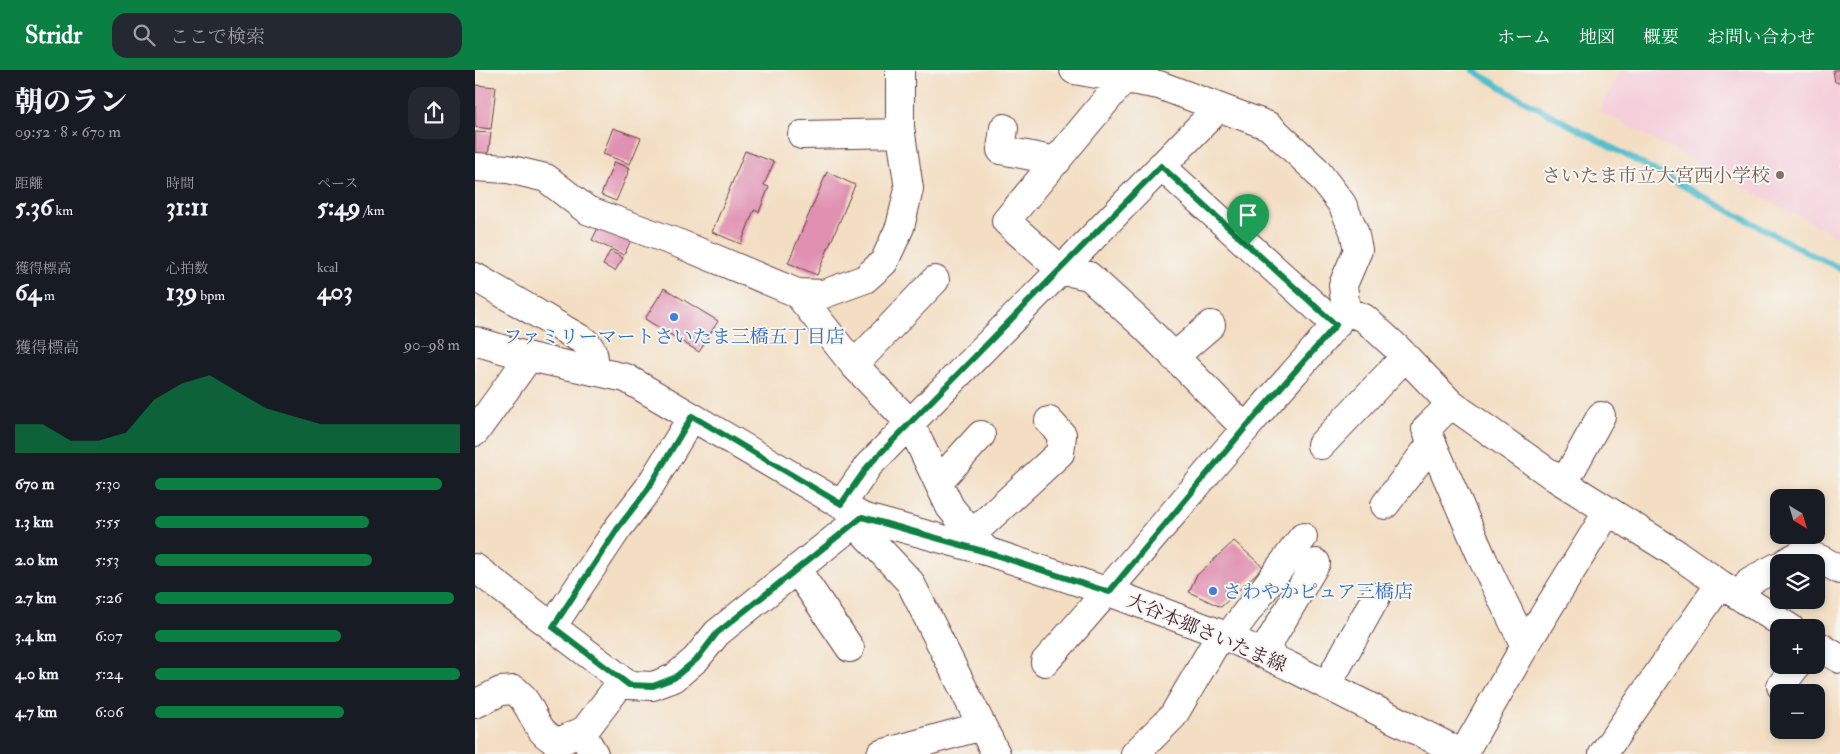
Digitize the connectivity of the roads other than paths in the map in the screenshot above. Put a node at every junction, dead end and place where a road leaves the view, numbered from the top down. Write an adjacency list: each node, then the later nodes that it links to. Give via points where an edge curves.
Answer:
1 (900, 70): 7 (street)
2 (1074, 70): 3 (street)
3 (1124, 79): 4 (street, via 1159,85); 9 (street)
4 (1171, 80): 5 (street)
5 (1218, 108): 11 (street); 16 (street, via 1269,126 1316,170 1342,204 1358,250 1343,285)
6 (1004, 128): 9 (street, via 1001,150)
7 (901, 133): 8 (street); 15 (street, via 909,189 901,227 884,262 865,279 843,289 825,294)
8 (803, 135)
9 (1057, 161): 12 (street, via 1006,221)
10 (475, 166): 15 (street, via 509,169 546,178 587,210 680,244)
11 (1161, 166): 12 (street); 16 (street)
12 (1061, 270): 19 (street, via 1089,276); 28 (street)
13 (475, 277): 23 (street, via 583,341 595,355)
14 (935, 280): 22 (street)
15 (797, 293): 22 (street)
16 (1341, 318): 20 (street, via 1365,318); 29 (street)
17 (1211, 325): 19 (street)
18 (475, 341): 21 (street, 大谷本郷さいたま線)
19 (1175, 357): 29 (street)
20 (1405, 357): 24 (street); 33 (street)
21 (529, 358): 23 (street, 大谷本郷さいたま線); 30 (street)
22 (854, 365): 28 (street)
23 (594, 371): 25 (street, 大谷本郷さいたま線, via 626,378)
24 (1451, 404): 32 (street, via 1425,429); 35 (street)
25 (692, 416): 37 (street, 大谷本郷さいたま線); 51 (street, via 648,489 618,528)
26 (1601, 416): 35 (street)
27 (1049, 421): 40 (street, via 1062,435 1060,453)
28 (910, 423): 34 (street); 37 (street, via 868,466)
29 (1245, 428): 48 (street)
30 (475, 432)
31 (981, 435): 34 (street)
32 (1432, 443): 36 (street); 56 (street, via 1525,646)
33 (1321, 445)
34 (938, 482): 40 (street, via 950,507)
35 (1564, 483): 38 (street)
36 (1385, 505)
37 (852, 510): 40 (street, 大谷本郷さいたま線); 44 (street); 64 (street, via 865,534 910,582)
38 (1609, 511): 47 (street); 56 (street)
39 (1303, 537): 52 (street)
40 (979, 543): 48 (street, 大谷本郷さいたま線)
41 (1316, 562): 55 (street)
42 (1825, 562): 45 (street)
43 (475, 568): 51 (street)
44 (797, 570): 53 (street); 60 (street, via 717,633 697,659 674,678 653,686 629,685)
45 (1840, 570)
46 (1770, 571): 47 (street)
47 (1731, 591): 50 (street); 70 (street)
48 (1109, 592): 52 (street, 大谷本郷さいたま線); 58 (street)
49 (1376, 597): 62 (street)
50 (1776, 619)
51 (553, 627): 60 (street)
52 (1225, 635): 55 (street, 大谷本郷さいたま線); 68 (street, via 1173,716)
53 (850, 648)
54 (1825, 650): 57 (street)
55 (1263, 653): 62 (street, 大谷本郷さいたま線)
56 (1520, 654): 69 (street)
57 (1840, 659)
58 (1045, 662)
59 (1790, 674): 61 (street)
60 (623, 680): 65 (street, via 585,730)
61 (1783, 684)
62 (1327, 685): 69 (street, 大谷本郷さいたま線)
63 (475, 704): 65 (street, via 501,691 515,690 523,696 540,729 549,738 559,742)
64 (982, 726): 66 (street); 67 (street)
65 (588, 743)
66 (881, 754)
67 (996, 754)
68 (1135, 754)
69 (1463, 754)
70 (1603, 754)

